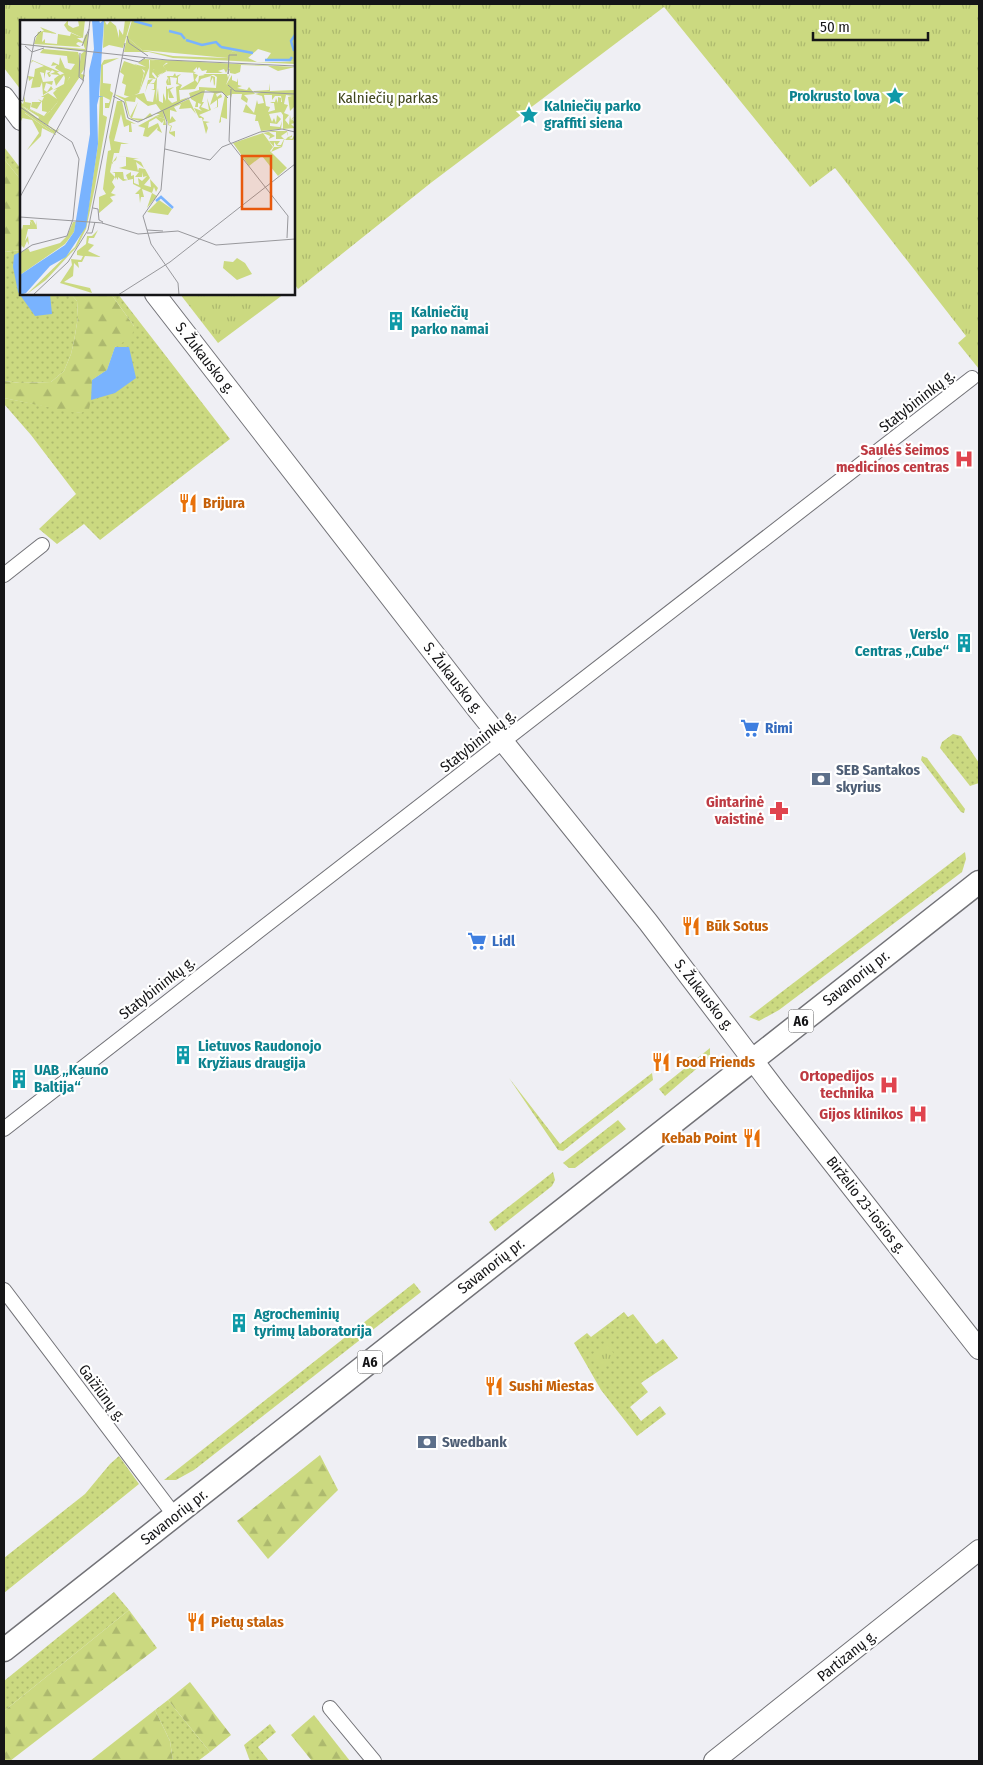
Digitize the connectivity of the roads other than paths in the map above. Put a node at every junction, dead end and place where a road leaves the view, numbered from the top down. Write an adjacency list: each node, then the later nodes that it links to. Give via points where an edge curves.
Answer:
1 (4, 97): 2 (main road)
2 (20, 119)
3 (156, 295): 7 (main road, S. Žukausko g.)
4 (972, 378): 7 (street, Statybininkų g.)
5 (42, 545): 6 (street)
6 (4, 575)
7 (503, 742): 9 (main road, S. Žukausko g., via 648,922); 10 (street, Statybininkų g.)
8 (979, 882): 9 (main road, Savanorių pr. / A6)
9 (753, 1060): 12 (main road, Birželio 23-iosios g.); 13 (main road, Savanorių pr. / A6)
10 (4, 1129)
11 (4, 1290): 13 (street, Gaižiūnų g.)
12 (979, 1349)
13 (175, 1516): 15 (main road, Savanorių pr. / A6)
14 (979, 1550): 18 (main road, Partizanų g.)
15 (4, 1650)
16 (330, 1708): 17 (street)
17 (374, 1761)
18 (714, 1761)

